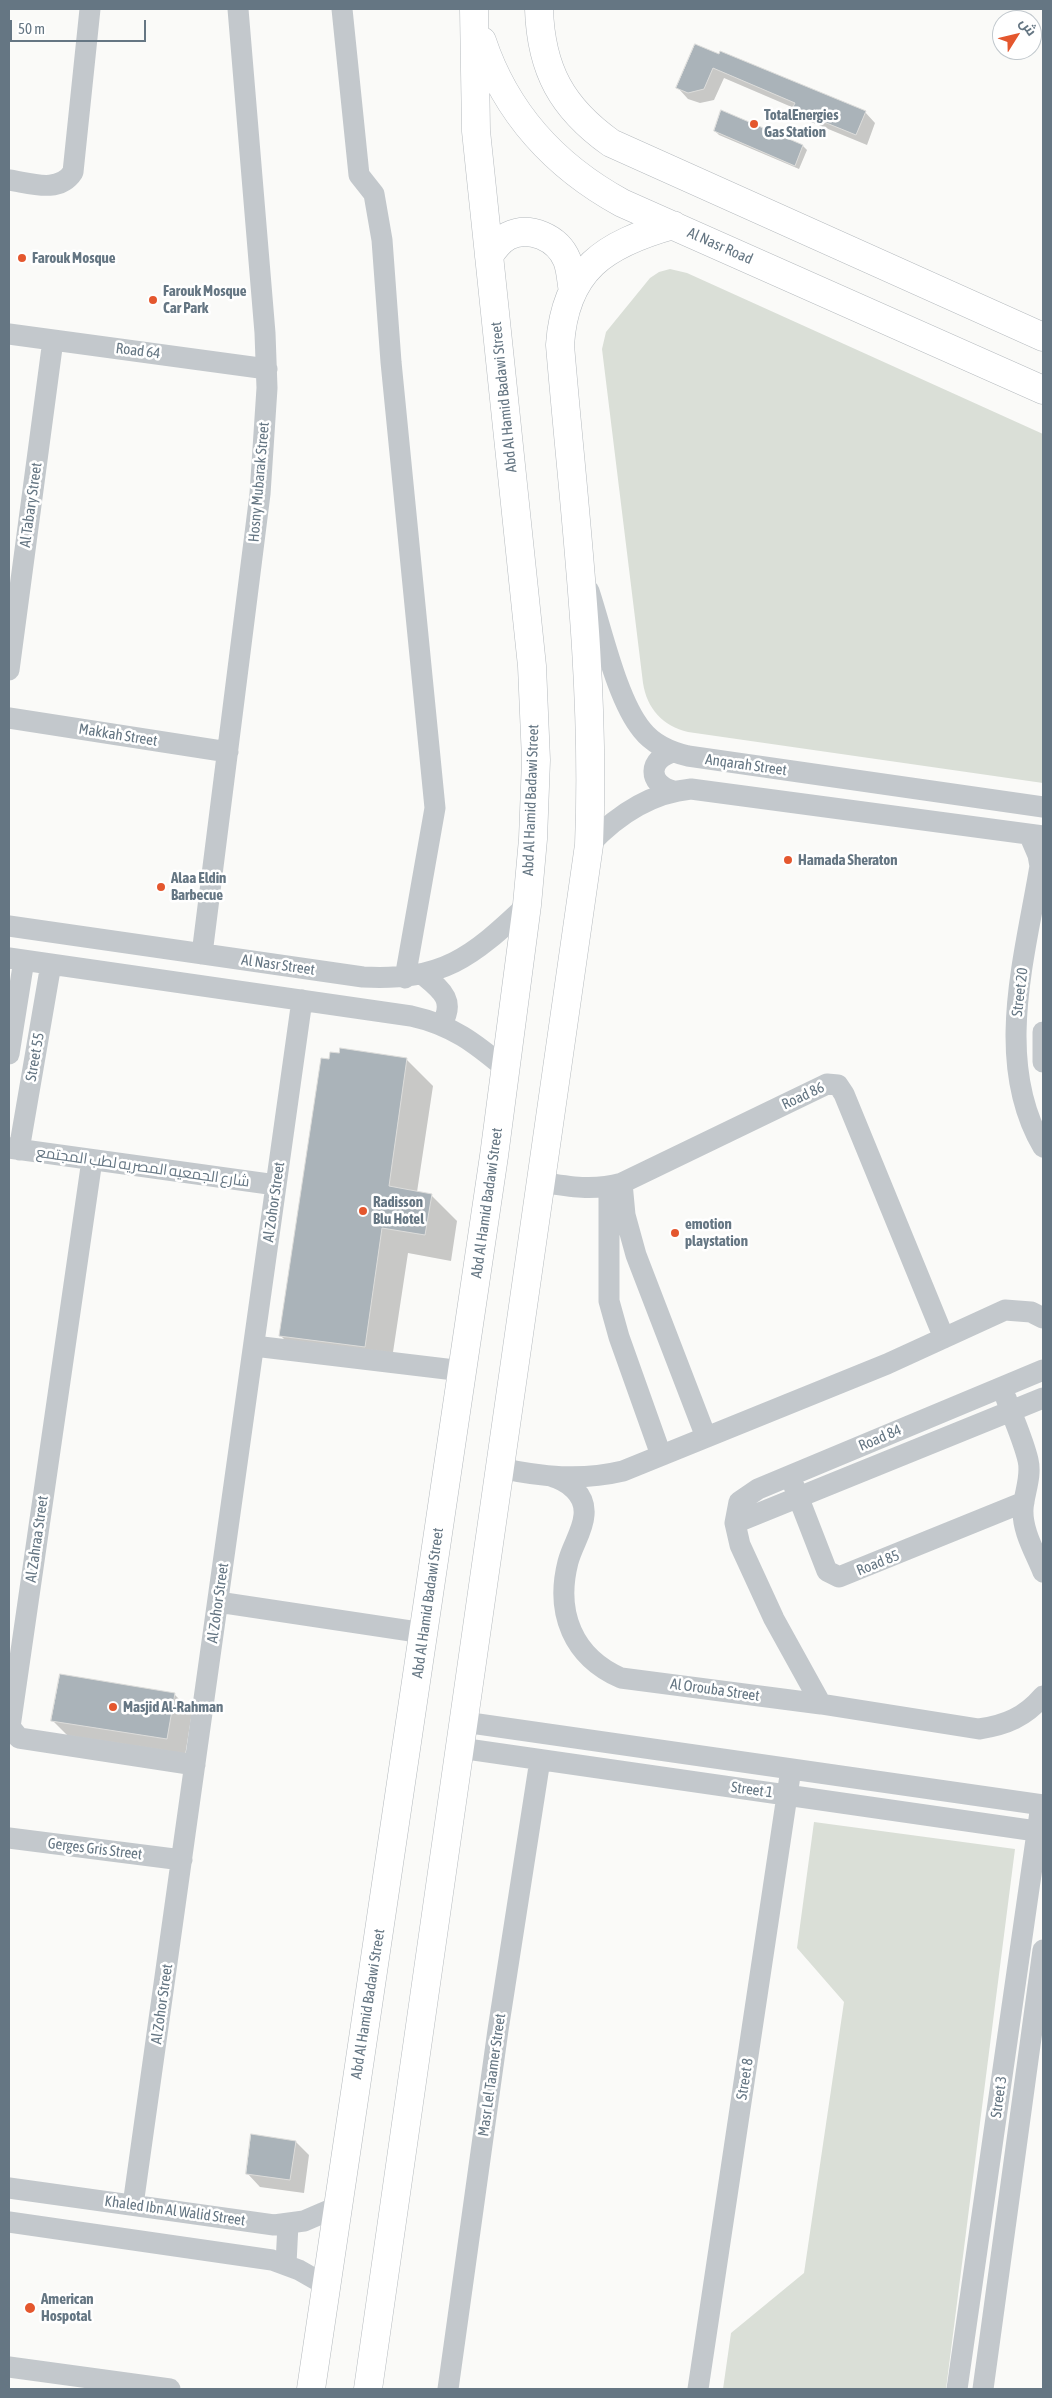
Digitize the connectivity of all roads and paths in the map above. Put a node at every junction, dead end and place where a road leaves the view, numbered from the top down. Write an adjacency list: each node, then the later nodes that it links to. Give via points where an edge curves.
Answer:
1 (90, 9): 6 (street, via 74,166 70,178 56,186)
2 (238, 9): 13 (street, Hosny Mubarak Street)
3 (342, 9): 29 (street, via 359,175 374,194 382,240 390,362 435,808)
4 (538, 9): 11 (main road, via 546,60 556,85 571,108 612,143)
5 (474, 12): 7 (main road, Al Nasr Road, via 491,69 500,86 522,120 548,150 603,193); 8 (main road, Abd Al Hamid Badawi Street, via 476,131)
6 (9, 180)
7 (673, 225): 9 (main road, via 638,235 600,256); 14 (main road, Al Nasr Road)
8 (489, 256): 9 (main road, via 497,244 509,236 522,232 537,233 560,248 567,261); 24 (main road, Abd Al Hamid Badawi Street, via 532,666 536,760)
9 (573, 292): 15 (main road, via 561,325 560,346)
10 (9, 334): 12 (street, Road 64)
11 (1043, 338)
12 (53, 340): 13 (street, Road 64); 16 (street, Al Tabary Street)
13 (267, 369): 18 (street, Hosny Mubarak Street, via 260,494)
14 (1043, 390)
15 (577, 554): 19 (street, Anqarah Street, via 622,696 643,732); 23 (main road, via 591,723)
16 (9, 670)
17 (9, 718): 18 (street, Makkah Street)
18 (228, 752): 26 (street, Hosny Mubarak Street)
19 (674, 752): 20 (street, via 664,754 656,762 654,771 656,781); 21 (street, Anqarah Street)
20 (673, 791): 22 (street, Anqarah Street, via 708,790); 23 (street, Anqarah Street, via 629,810)
21 (1043, 807)
22 (1036, 836): 36 (street, Street 20, via 1040,866 1024,962 1016,1048 1022,1097)
23 (589, 845): 39 (main road)
24 (527, 905): 29 (street, Al Nasr Street, via 476,950 441,968); 35 (main road, Abd Al Hamid Badawi Street)
25 (9, 926): 26 (street, Al Nasr Street)
26 (202, 954): 29 (street, Al Nasr Street, via 363,978)
27 (16, 959): 28 (street, Al Nasr Street); 33 (street, Street 55)
28 (51, 964): 30 (street, Al Nasr Street); 37 (street, Street 55)
29 (413, 976): 31 (street, via 444,995 448,1010)
30 (302, 1000): 31 (street, Al Nasr Street, via 411,1016); 40 (street, Al Zohor Street)
31 (442, 1025): 35 (street, Al Nasr Street, via 473,1042)
32 (1043, 1032): 34 (street)
33 (9, 1054)
34 (1043, 1062)
35 (506, 1069): 46 (main road, Abd Al Hamid Badawi Street)
36 (1043, 1147)
37 (14, 1149): 38 (street, شارع الجمعيه المصريه لطب المجتمع)
38 (92, 1160): 40 (street, شارع الجمعيه المصريه لطب المجتمع); 65 (street, Al Zahraa Street, via 10,1727 19,1738)
39 (541, 1182): 41 (street, Road 86, via 579,1188); 52 (main road)
40 (276, 1185): 44 (street, Al Zohor Street)
41 (616, 1185): 43 (street, Road 86, via 827,1084 838,1085); 50 (street, via 636,1255); 51 (street, via 609,1301)
42 (1043, 1318): 43 (street, via 1031,1312 1005,1310)
43 (944, 1338): 50 (street)
44 (254, 1346): 46 (street); 59 (street, Al Zohor Street)
45 (1043, 1370): 47 (street, Road 84)
46 (462, 1371): 60 (main road, Abd Al Hamid Badawi Street)
47 (1002, 1387): 49 (street); 54 (street, Road 84)
48 (1043, 1398): 49 (street, Road 84)
49 (1010, 1411): 55 (street, Road 84); 56 (street, via 1028,1460)
50 (706, 1437): 51 (street)
51 (661, 1455): 53 (street, via 606,1475)
52 (500, 1468): 53 (street); 63 (main road)
53 (550, 1476): 62 (street, Al Orouba Street, via 564,1480 582,1501 584,1514 568,1562 565,1599 572,1633 592,1661 621,1678)
54 (790, 1476): 55 (street, Road 85); 57 (street, Road 84, via 758,1489 739,1502)
55 (798, 1497): 56 (street, Road 85, via 827,1571 839,1578); 57 (street, Road 84)
56 (1024, 1502): 58 (street, via 1025,1527)
57 (735, 1523): 62 (street, via 740,1545 774,1619)
58 (1043, 1572)
59 (218, 1602): 60 (street); 65 (street, Al Zohor Street)
60 (424, 1633): 77 (main road, Abd Al Hamid Badawi Street)
61 (1043, 1696): 62 (street, Al Orouba Street, via 1016,1720 979,1729)
62 (821, 1704)
63 (462, 1735): 64 (street, Street 1); 66 (street, Street 1); 85 (main road)
64 (540, 1760): 67 (street, Street 1); 86 (street, Masr Lel Taamer Street)
65 (195, 1765): 71 (street, Al Zohor Street)
66 (791, 1769): 67 (street, Street 8); 68 (street, Street 1)
67 (788, 1795): 69 (street, Street 1); 87 (street, Street 8)
68 (1042, 1805): 69 (street, Street 3)
69 (1040, 1832): 73 (street, Street 3)
70 (9, 1838): 71 (street, Gerges Gris Street)
71 (182, 1860): 76 (street, Al Zohor Street)
72 (1043, 1950): 74 (street, Street 3)
73 (1010, 2022): 74 (street); 88 (street, Street 3)
74 (1038, 2026): 89 (street, Street 3)
75 (9, 2188): 76 (street, Khaled Ibn Al Walid Street)
76 (133, 2205): 79 (street, Khaled Ibn Al Walid Street, via 265,2224)
77 (339, 2206): 79 (street, Khaled Ibn Al Walid Street, via 320,2216); 81 (main road, Abd Al Hamid Badawi Street)
78 (9, 2222): 80 (street)
79 (288, 2224): 80 (street)
80 (286, 2264): 81 (street)
81 (327, 2286): 84 (main road, Abd Al Hamid Badawi Street)
82 (9, 2367): 83 (street)
83 (170, 2389)
84 (311, 2389)
85 (368, 2389)
86 (448, 2389)
87 (698, 2389)
88 (957, 2389)
89 (983, 2389)

